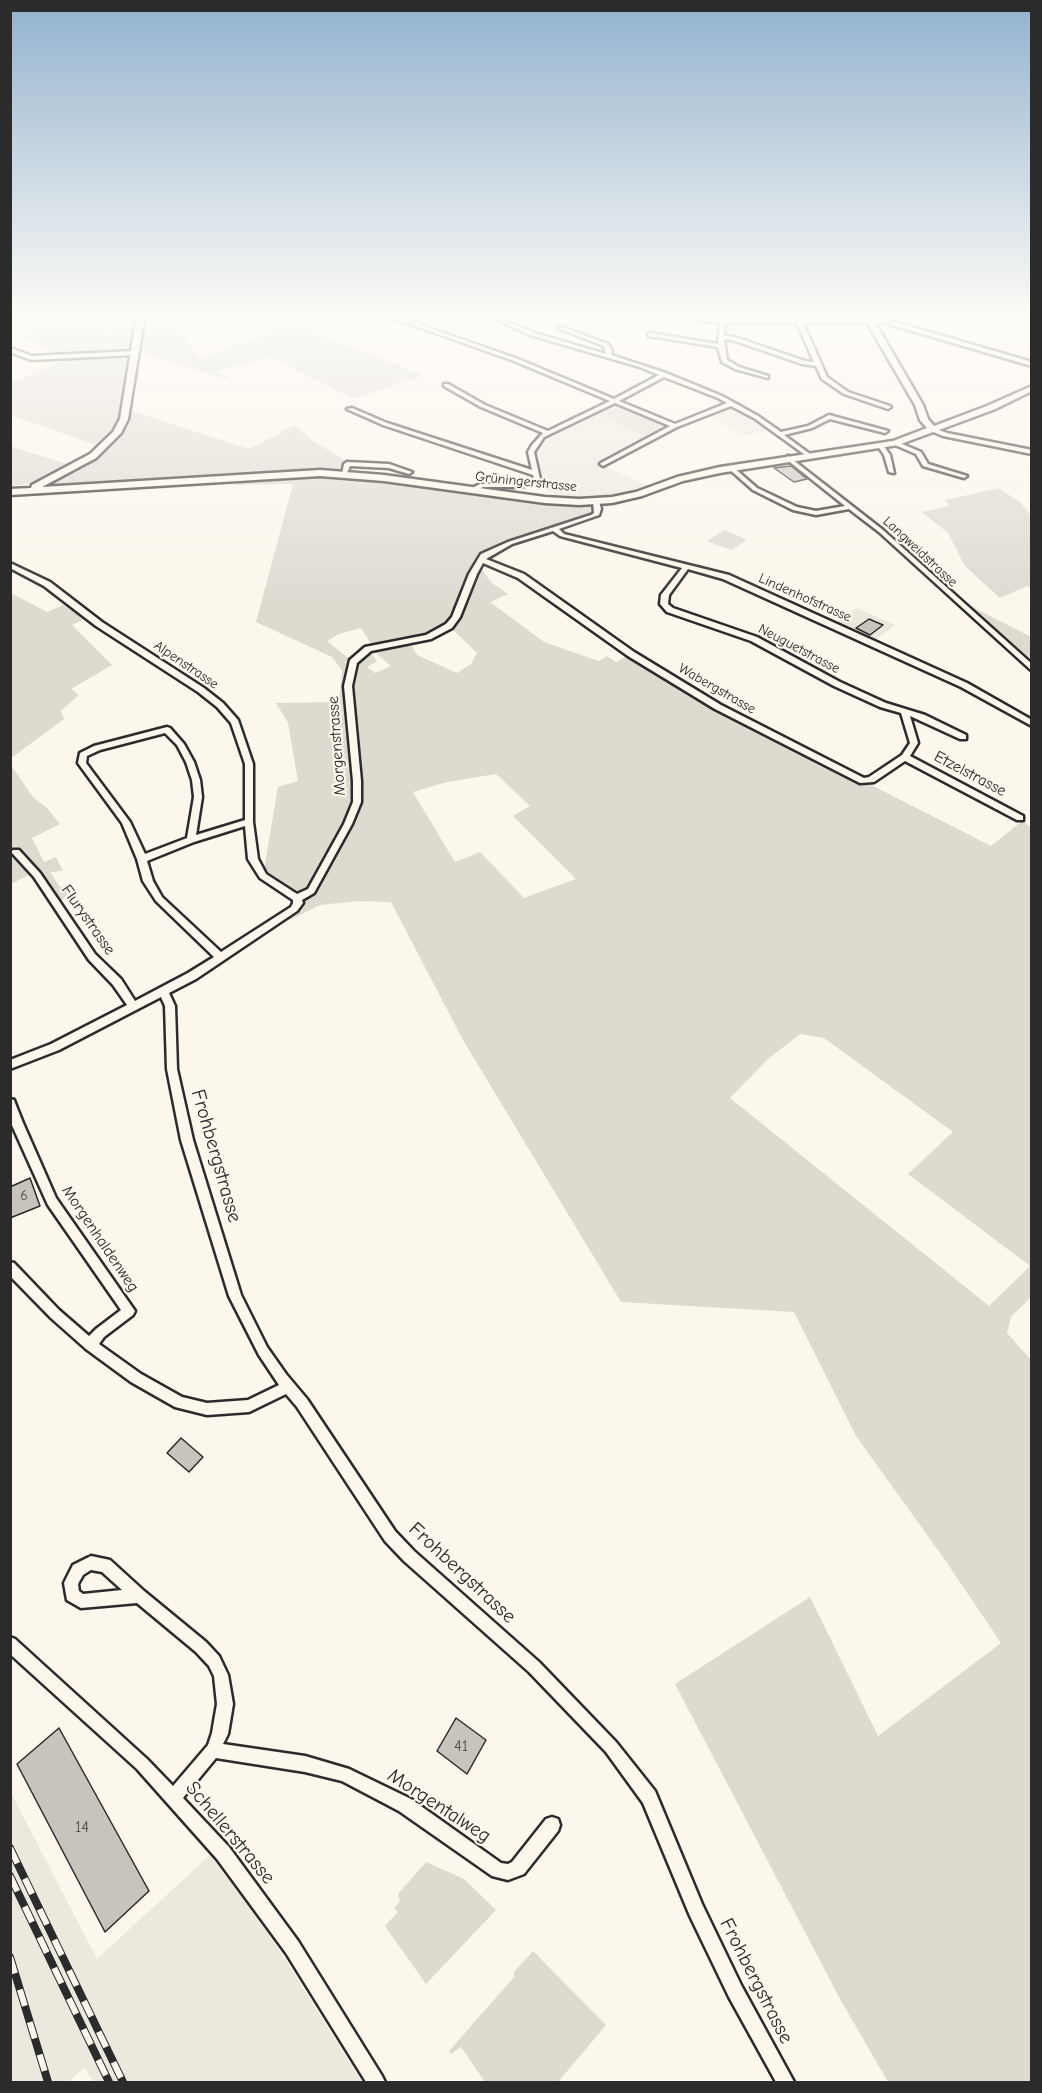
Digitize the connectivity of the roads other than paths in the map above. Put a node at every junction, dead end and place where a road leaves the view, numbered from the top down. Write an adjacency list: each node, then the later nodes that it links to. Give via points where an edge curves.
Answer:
1 (125, 412): 28 (main road, via 114,438 102,450)
2 (358, 412): 25 (street)
3 (496, 412): 13 (street)
4 (592, 412): 13 (street)
5 (641, 412): 10 (street)
6 (711, 412): 10 (street)
7 (746, 412): 14 (street)
8 (922, 412): 11 (main road)
9 (980, 412): 11 (main road, Grüningerstrasse)
10 (675, 426): 20 (street)
11 (933, 430): 15 (main road, Grüningerstrasse); 17 (street)
12 (885, 431): 14 (street, via 829,417 810,427)
13 (547, 433): 25 (street, via 532,449)
14 (780, 434): 18 (street)
15 (895, 443): 16 (main road, Grüningerstrasse); 26 (street, via 919,453 925,465)
16 (881, 446): 18 (main road, Grüningerstrasse); 23 (street)
17 (1032, 452)
18 (808, 455): 19 (main road, Grüningerstrasse)
19 (788, 458): 21 (main road, Grüningerstrasse); 31 (street, Langweidstrasse)
20 (603, 465)
21 (731, 468): 30 (main road, Grüningerstrasse, via 680,479 631,496); 31 (street, via 756,489 795,509 816,513)
22 (410, 472): 24 (street, via 389,466 346,464)
23 (892, 472)
24 (344, 474): 27 (main road, Grüningerstrasse); 28 (main road, Grüningerstrasse, via 260,475)
25 (536, 474): 27 (street, via 537,479 528,484 482,485)
26 (964, 476)
27 (472, 490): 30 (main road, Grüningerstrasse, via 545,500)
28 (26, 491): 29 (main road, Grüningerstrasse)
29 (10, 492)
30 (596, 501): 32 (street, via 597,514)
31 (849, 507): 36 (street, Langweidstrasse, via 881,531)
32 (555, 530): 33 (street, via 510,543); 35 (street, Lindenhofstrasse)
33 (481, 560): 40 (street, Wabergstrasse, via 521,576 631,654 718,707 864,781); 46 (street, Morgenstrasse, via 449,626 428,637 368,649 353,662 348,686 357,802 311,891)
34 (10, 565): 42 (street, Alpenstrasse, via 47,584 220,705 235,722 249,764)
35 (687, 566): 37 (street, Neuguetstrasse, via 666,595 664,604 670,610 754,639 837,684); 38 (street, Lindenhofstrasse, via 726,578 882,647 964,685)
36 (1032, 669)
37 (905, 712): 39 (street, Neuguetstrasse); 40 (street, via 914,743)
38 (1032, 724)
39 (963, 737)
40 (905, 757): 41 (street, Etzelstrasse)
41 (1020, 818)
42 (249, 822): 43 (street); 46 (street, Alpenstrasse, via 257,869)
43 (191, 840): 45 (street); 45 (street, via 198,797 196,780 180,744 167,730 97,748 84,755 82,763 126,822)
44 (16, 852): 49 (street, Flurystrasse)
45 (142, 859): 47 (street, via 159,898)
46 (297, 898): 47 (street, Morgenstrasse, via 294,909)
47 (220, 957): 48 (street, Morgenstrasse)
48 (163, 991): 49 (street, Morgenstrasse); 54 (street, Frohbergstrasse, via 170,1006 172,1069 187,1140 235,1296 263,1352)
49 (133, 1007): 50 (street, Morgenstrasse)
50 (10, 1065)
51 (10, 1103): 53 (street, Morgenhaldenweg, via 52,1201 129,1311)
52 (10, 1268): 53 (street)
53 (90, 1345): 54 (street, via 180,1403 207,1409 249,1406)
54 (288, 1387): 61 (street, Frohbergstrasse, via 390,1536 534,1667 611,1747 649,1797 696,1910)
55 (139, 1596): 57 (street, via 201,1647 221,1675 225,1689 224,1719)
56 (10, 1644): 58 (street, Schellerstrasse)
57 (213, 1750): 58 (street); 59 (street, Morgentalweg, via 344,1774 405,1805 498,1870 518,1868)
58 (174, 1797): 60 (street, Schellerstrasse, via 276,1923)
59 (552, 1826)
60 (376, 2082)
61 (785, 2082)

